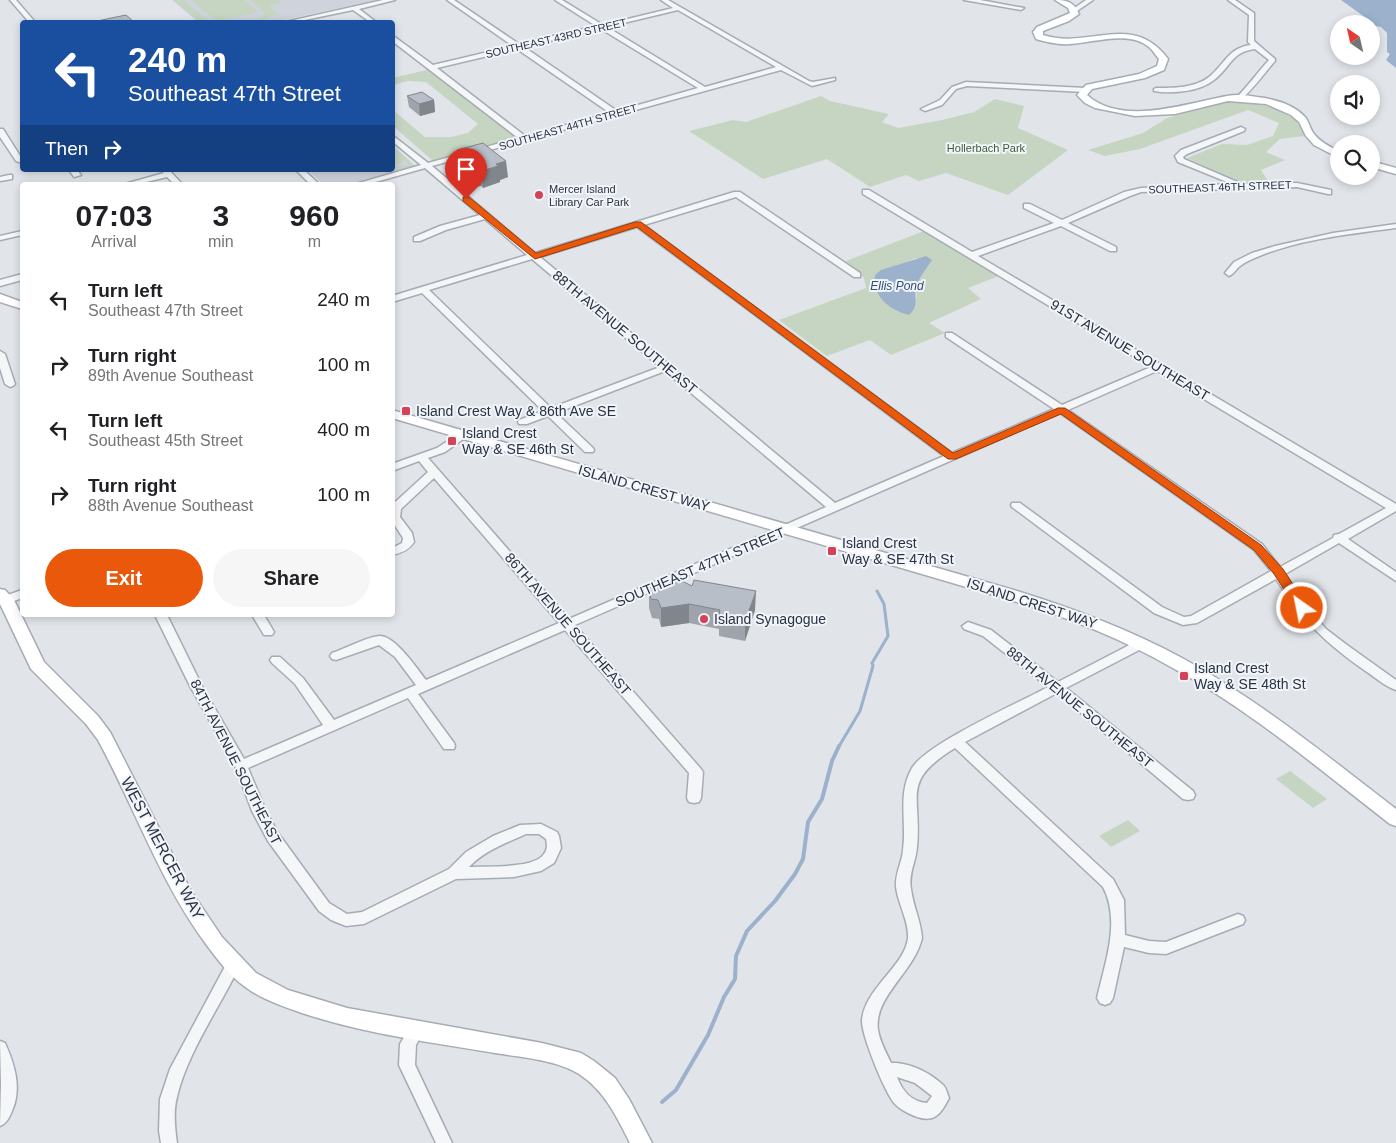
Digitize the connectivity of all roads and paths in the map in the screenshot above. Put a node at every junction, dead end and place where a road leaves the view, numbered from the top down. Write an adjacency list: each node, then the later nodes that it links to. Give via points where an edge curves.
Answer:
1 (13, 0): 14 (street)
2 (392, 0): 10 (street)
3 (450, 0): 20 (street)
4 (558, 0): 17 (street)
5 (664, 0): 11 (street)
6 (967, 0): 12 (street)
7 (1059, 0): 13 (street)
8 (1090, 0): 13 (street)
9 (1232, 0): 19 (street, via 1252,14 1250,39)
10 (354, 8): 15 (street); 16 (street)
11 (680, 8): 17 (street, SOUTHEAST 43RD STREET); 22 (street)
12 (1021, 8)
13 (1074, 10): 25 (street, via 1072,17 1040,30 1037,35 1057,42 1126,37 1150,45 1164,60 1161,68 1152,73 1094,85)
14 (30, 20)
15 (297, 20)
16 (370, 20)
17 (602, 27): 20 (street, SOUTHEAST 43RD STREET); 24 (street)
18 (395, 39): 21 (street)
19 (1255, 46): 26 (street, via 1237,50 1207,81 1172,91); 27 (street, via 1273,61)
20 (518, 47): 21 (street, SOUTHEAST 43RD STREET); 29 (street)
21 (433, 67): 32 (street)
22 (780, 68): 23 (street, via 812,84); 24 (street, SOUTHEAST 44TH STREET)
23 (833, 80)
24 (704, 89): 29 (street, SOUTHEAST 44TH STREET)
25 (1085, 90): 27 (street, via 1084,98 1096,106 1150,113); 28 (street, via 966,84 954,88 942,103)
26 (1156, 90)
27 (1239, 98): 34 (street, via 1276,105 1293,112 1318,143)
28 (925, 109)
29 (615, 113): 32 (street, SOUTHEAST 44TH STREET)
30 (1241, 129): 47 (street, via 1179,156 1181,160)
31 (0, 131): 35 (street)
32 (524, 139): 36 (street, SOUTHEAST 44TH STREET)
33 (395, 140): 36 (street, 88TH AVENUE SOUTHEAST)
34 (1330, 150)
35 (20, 161)
36 (426, 166): 46 (street, SOUTHEAST 44TH STREET); 51 (street, 88TH AVENUE SOUTHEAST)
37 (1380, 167): 38 (street)
38 (1396, 171)
39 (167, 172): 43 (street); 44 (street)
40 (302, 172): 45 (street)
41 (9, 177): 42 (street)
42 (0, 179)
43 (135, 182)
44 (176, 182)
45 (313, 182)
46 (367, 182)
47 (1242, 186): 49 (street, SOUTHEAST 46TH STREET, via 1297,185); 52 (street, SOUTHEAST 46TH STREET, via 1141,190)
48 (866, 192): 59 (street, 91ST AVENUE SOUTHEAST)
49 (1328, 192)
50 (1027, 206): 52 (street)
51 (486, 216): 57 (street); 60 (street, 88TH AVENUE SOUTHEAST)
52 (1062, 223): 58 (street); 59 (street, SOUTHEAST 46TH STREET)
53 (638, 224): 60 (street); 62 (street, via 737,194); 80 (street)
54 (1396, 226): 61 (street, via 1348,232 1296,244 1242,260)
55 (20, 233): 56 (street)
56 (0, 238)
57 (417, 239)
58 (1113, 249)
59 (972, 255): 72 (street, 91ST AVENUE SOUTHEAST)
60 (535, 256): 65 (street); 71 (street, 88TH AVENUE SOUTHEAST)
61 (1229, 273)
62 (857, 275)
63 (20, 278): 64 (street)
64 (0, 283)
65 (424, 290): 67 (street); 75 (street)
66 (0, 298): 68 (street)
67 (395, 298)
68 (20, 305)
69 (949, 335): 74 (street)
70 (0, 354): 73 (street)
71 (668, 367): 75 (street); 85 (street, 88TH AVENUE SOUTHEAST)
72 (1158, 367): 74 (street, SOUTHEAST 47TH STREET); 86 (street, 91ST AVENUE SOUTHEAST)
73 (10, 384)
74 (1062, 410): 80 (street, SOUTHEAST 47TH STREET); 92 (street, via 1246,538)
75 (550, 412): 77 (street); 79 (street)
76 (395, 415): 78 (street, ISLAND CREST WAY)
77 (523, 422)
78 (464, 435): 81 (street); 89 (street, ISLAND CREST WAY)
79 (589, 450)
80 (952, 457): 85 (street, SOUTHEAST 47TH STREET)
81 (422, 458): 82 (street); 83 (street, 86TH AVENUE SOUTHEAST)
82 (395, 467)
83 (434, 472): 88 (street, via 400,502); 97 (street, 86TH AVENUE SOUTHEAST)
84 (1016, 506): 92 (street, via 1158,610 1182,621 1192,620)
85 (834, 508): 89 (street, SOUTHEAST 47TH STREET)
86 (1395, 508): 90 (street)
87 (395, 517): 91 (street, via 410,537 406,547)
88 (395, 517)
89 (787, 530): 97 (street, SOUTHEAST 47TH STREET); 100 (street, ISLAND CREST WAY, via 1044,604)
90 (1338, 538): 92 (street); 93 (street)
91 (395, 551)
92 (1278, 572): 104 (street, via 1302,608 1337,645)
93 (1396, 577)
94 (9, 596): 117 (street, WEST MERCER WAY, via 37,665 104,736 182,893)
95 (162, 617): 110 (street, 84TH AVENUE SOUTHEAST)
96 (259, 617): 99 (street)
97 (568, 624): 103 (street, SOUTHEAST 47TH STREET); 112 (street, 86TH AVENUE SOUTHEAST, via 696,772)
98 (968, 626): 105 (street, 88TH AVENUE SOUTHEAST, via 987,633)
99 (268, 632)
100 (1141, 644): 105 (street); 113 (street, ISLAND CREST WAY, via 1242,702)
101 (336, 656): 103 (street, via 381,640 399,654)
102 (276, 660): 107 (street, via 300,681)
103 (424, 686): 106 (street, SOUTHEAST 47TH STREET)
104 (1396, 686)
105 (1058, 688): 108 (street); 111 (street, 88TH AVENUE SOUTHEAST)
106 (410, 692): 107 (street, SOUTHEAST 47TH STREET); 109 (street)
107 (331, 726): 110 (street, SOUTHEAST 47TH STREET)
108 (956, 741): 116 (street, via 1108,883 1117,900); 121 (street, via 919,768 908,799 912,828 903,879 915,941 876,1002 870,1018 872,1041)
109 (449, 746)
110 (241, 766): 114 (street, 84TH AVENUE SOUTHEAST, via 258,811 284,853 324,907 336,916 346,920 364,918)
111 (1188, 795)
112 (694, 798)
113 (1396, 819)
114 (454, 873): 114 (street, via 536,867 548,859 554,848 552,836 541,829 525,829 471,856)
115 (1238, 920): 116 (street, via 1166,948)
116 (1118, 939): 118 (street)
117 (234, 963): 119 (street, WEST MERCER WAY, via 249,978 291,1000 339,1016); 123 (street, via 178,1069 168,1099)
118 (1105, 998)
119 (415, 1032): 124 (street, via 408,1044 407,1065); 125 (street, WEST MERCER WAY, via 562,1057 585,1065 605,1081)
120 (0, 1048): 122 (street, via 10,1089 8,1105)
121 (887, 1070)
122 (0, 1118)
123 (169, 1143)
124 (444, 1143)
125 (641, 1143)

